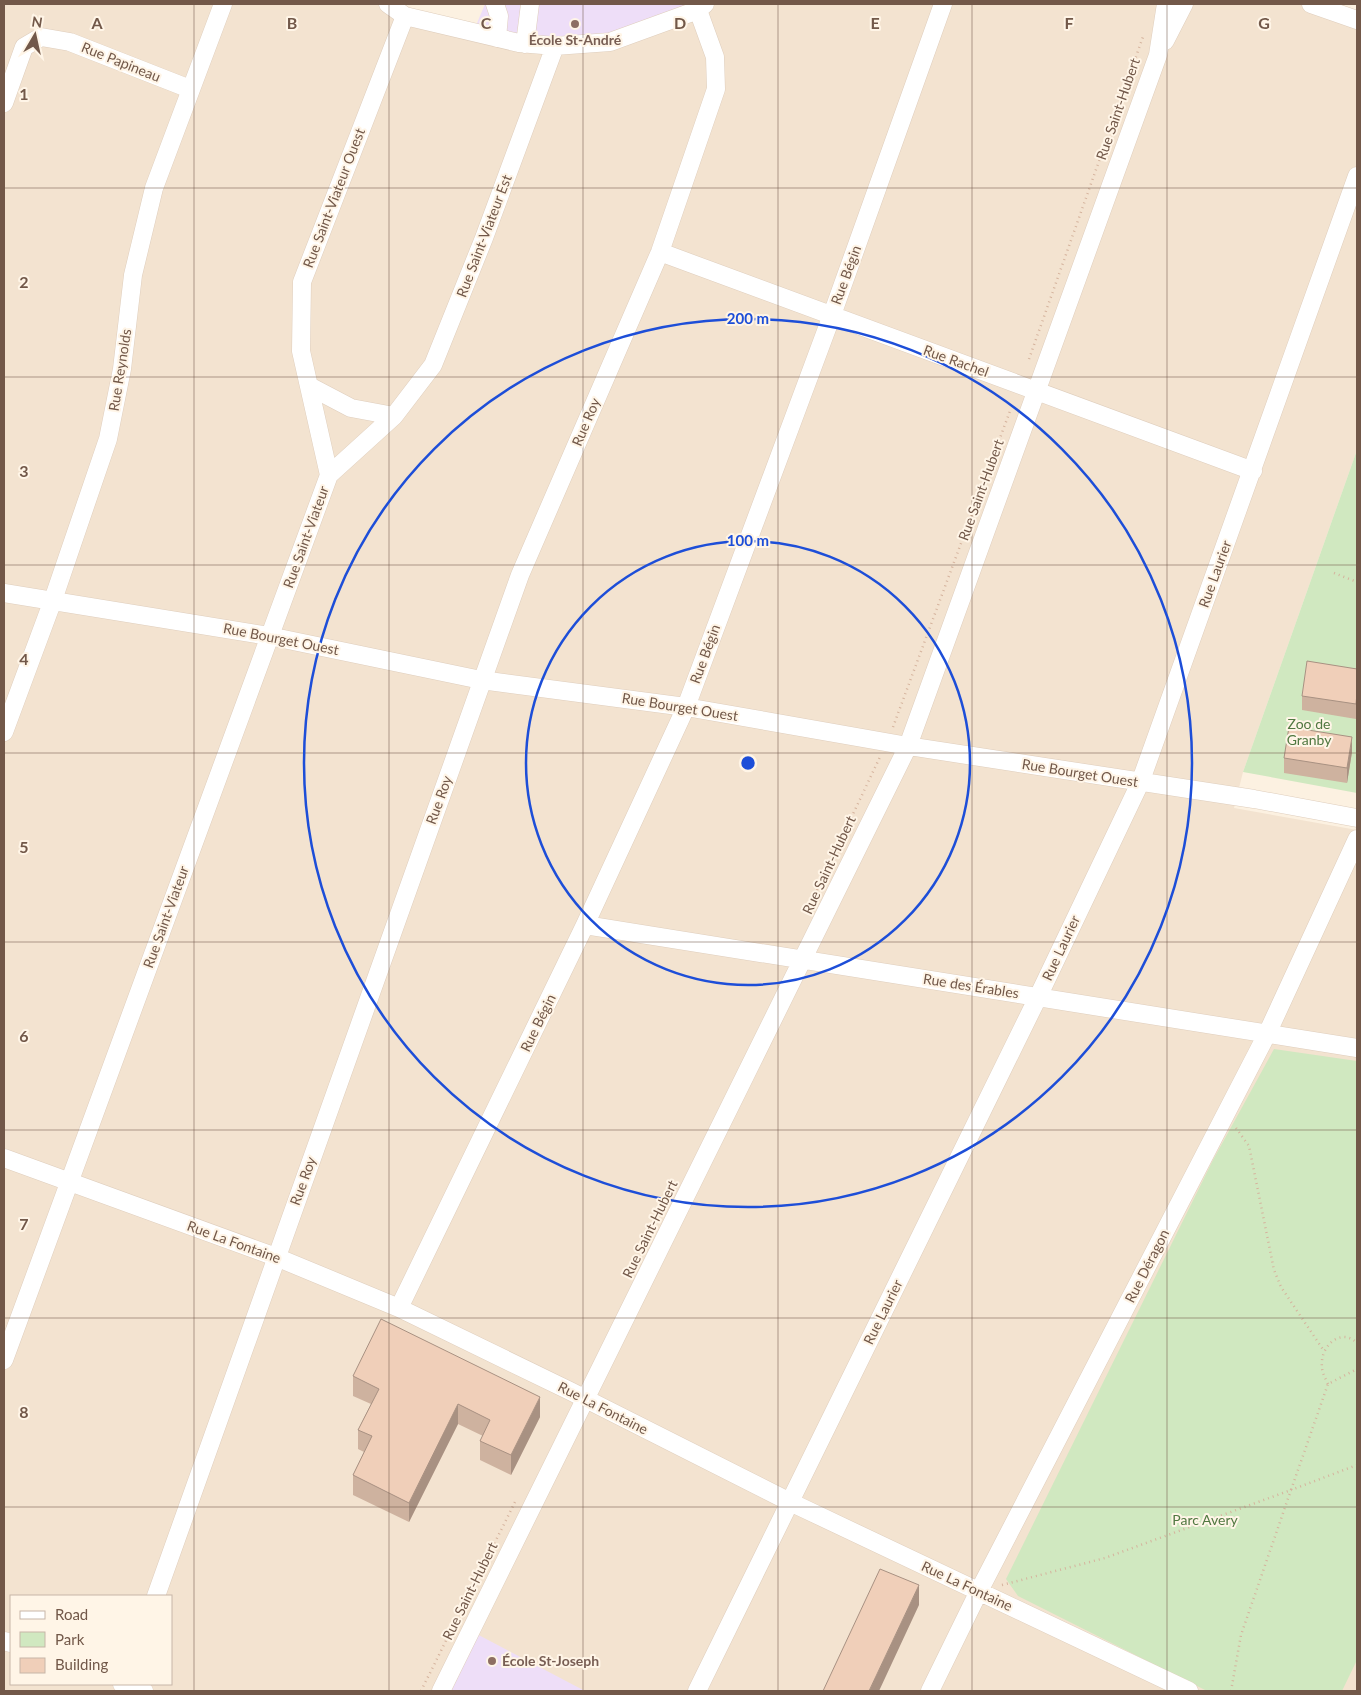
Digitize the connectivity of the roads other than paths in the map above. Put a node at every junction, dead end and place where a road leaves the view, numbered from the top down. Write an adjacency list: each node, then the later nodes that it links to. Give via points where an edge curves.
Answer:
1 (223, 4): 15 (street, Rue Reynolds)
2 (495, 4): 11 (street, via 499,16)
3 (530, 4): 12 (street)
4 (943, 4): 19 (street, Rue Bégin)
5 (1166, 4): 14 (street, Rue Saint-Hubert)
6 (1184, 4): 14 (street)
7 (1311, 4): 10 (street)
8 (701, 7): 13 (street, via 610,42); 18 (street, Rue Roy, via 715,57 716,89)
9 (400, 9): 11 (street); 20 (street, Rue Saint-Viateur Ouest, via 302,282 301,350)
10 (1357, 20)
11 (497, 38): 12 (street)
12 (525, 44): 13 (street)
13 (555, 46): 22 (street, Rue Saint-Viateur Est, via 433,365)
14 (1158, 55): 21 (street, Rue Saint-Hubert)
15 (190, 89): 16 (street, Rue Papineau, via 70,42 41,37 24,47); 26 (street, Rue Reynolds, via 154,188 133,275 122,369 108,439)
16 (4, 103)
17 (1357, 176): 23 (street, Rue Laurier)
18 (660, 252): 19 (street, Rue Rachel); 28 (street, Rue Roy, via 520,575)
19 (832, 316): 21 (street, Rue Rachel); 29 (street, Rue Bégin)
20 (311, 387): 22 (street, via 351,408); 24 (street, Rue Saint-Viateur Ouest)
21 (1037, 391): 23 (street, Rue Rachel); 31 (street, Rue Saint-Hubert)
22 (394, 416): 24 (street, Rue Saint-Viateur Est)
23 (1253, 471): 32 (street, Rue Laurier)
24 (329, 475): 27 (street, Rue Saint-Viateur)
25 (4, 593): 26 (street, Rue Bourget Ouest)
26 (53, 600): 27 (street, Rue Bourget Ouest); 30 (street, Rue Reynolds)
27 (270, 636): 28 (street, Rue Bourget Ouest); 41 (street, Rue Saint-Viateur)
28 (481, 680): 29 (street, Rue Bourget Ouest); 42 (street, Rue Roy)
29 (686, 707): 31 (street, Rue Bourget Ouest); 35 (street, Rue Bégin)
30 (4, 732)
31 (908, 746): 32 (street, Rue Bourget Ouest); 36 (street, Rue Saint-Hubert)
32 (1140, 783): 33 (street, Rue Bourget Ouest); 37 (street, Rue Laurier)
33 (1357, 818)
34 (1357, 839): 38 (street, Rue Déragon)
35 (585, 925): 36 (street, Rue des Érables); 43 (street, Rue Bégin)
36 (804, 960): 37 (street, Rue des Érables); 45 (street, Rue Saint-Hubert)
37 (1038, 997): 38 (street, Rue des Érables); 46 (street, Rue Laurier)
38 (1267, 1034): 39 (street, Rue des Érables); 47 (street, Rue Déragon)
39 (1357, 1048)
40 (4, 1158): 41 (street, Rue La Fontaine)
41 (69, 1182): 42 (street, Rue La Fontaine); 44 (street, Rue Saint-Viateur)
42 (276, 1257): 43 (street, Rue La Fontaine); 48 (street, Rue Roy)
43 (399, 1308): 45 (street, Rue La Fontaine)
44 (4, 1360)
45 (585, 1399): 46 (street, Rue La Fontaine); 51 (street, Rue Saint-Hubert)
46 (790, 1502): 47 (street, Rue La Fontaine); 52 (street, Rue Laurier)
47 (979, 1592): 53 (street, Rue Déragon); 54 (street, Rue La Fontaine)
48 (156, 1595)
49 (123, 1686): 50 (street)
50 (144, 1691)
51 (441, 1691)
52 (697, 1691)
53 (930, 1691)
54 (1189, 1691)

